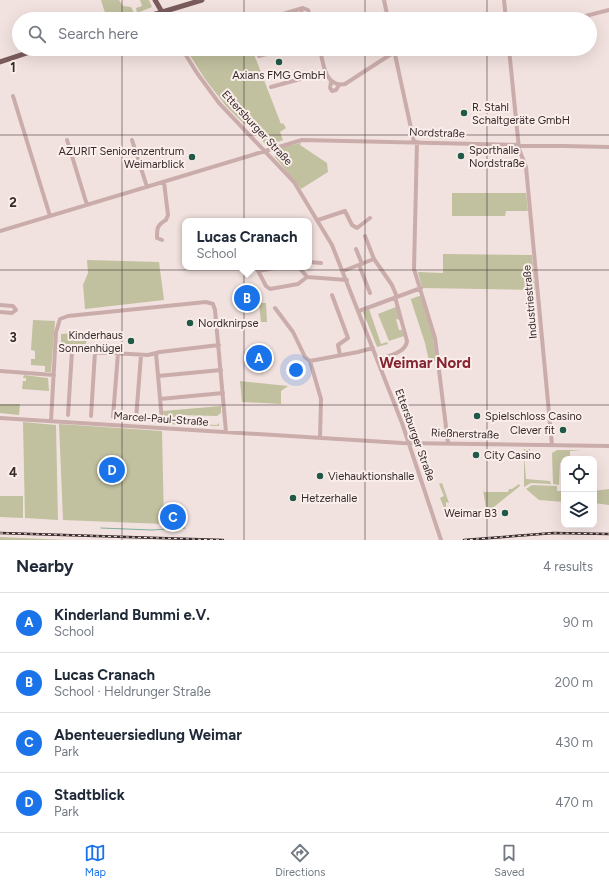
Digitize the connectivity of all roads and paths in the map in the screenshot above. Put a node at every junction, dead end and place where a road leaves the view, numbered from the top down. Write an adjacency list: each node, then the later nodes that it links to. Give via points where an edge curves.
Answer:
1 (155, 0): 6 (main road)
2 (202, 0): 6 (main road)
3 (384, 0): 9 (street)
4 (504, 0): 10 (street)
5 (609, 10): 11 (street)
6 (162, 12)
7 (290, 12): 8 (street, via 301,9)
8 (302, 12)
9 (387, 12)
10 (505, 12)
11 (597, 13)
12 (18, 56): 18 (main road)
13 (186, 56): 30 (street, Ettersburger Straße, via 219,103)
14 (322, 56): 19 (street)
15 (385, 56): 21 (street, via 345,84)
16 (395, 56): 26 (street)
17 (510, 56): 27 (street, Industriestraße)
18 (0, 62)
19 (326, 72): 20 (street); 22 (street)
20 (331, 82): 21 (street); 21 (street, via 332,90)
21 (339, 85)
22 (271, 88)
23 (13, 96): 35 (street)
24 (67, 140): 34 (street)
25 (132, 140): 33 (street)
26 (415, 142): 27 (street, Nordstraße); 30 (street, Nordstraße, via 302,140); 51 (street, via 414,269)
27 (519, 144): 28 (street, Nordstraße); 31 (street, Industriestraße)
28 (526, 145): 29 (street, Nordstraße); 31 (street, Industriestraße)
29 (609, 147)
30 (266, 151): 32 (street, Nordstraße); 37 (street, Ettersburger Straße, via 297,186)
31 (523, 158): 87 (street, Industriestraße)
32 (164, 182): 33 (street, Nordstraße); 40 (street, via 168,215 156,228 157,238)
33 (147, 187): 34 (street, Nordstraße)
34 (87, 205): 35 (street, Nordstraße)
35 (50, 216): 38 (street, Nordstraße)
36 (370, 218): 37 (street, via 357,228 352,225 345,211)
37 (318, 220): 48 (street, Ettersburger Straße)
38 (0, 231)
39 (365, 236): 42 (street)
40 (162, 240)
41 (356, 249): 45 (street)
42 (374, 259): 45 (street); 54 (street, via 392,285)
43 (312, 262): 44 (street)
44 (321, 263)
45 (360, 264): 48 (street); 52 (street)
46 (258, 270): 49 (street, via 270,289 298,284)
47 (301, 270): 49 (street)
48 (344, 270): 50 (street, Ettersburger Straße)
49 (307, 277): 50 (street)
50 (347, 280): 57 (street, Ettersburger Straße)
51 (421, 288): 54 (street); 86 (street, via 435,338)
52 (370, 293)
53 (332, 295): 67 (street, via 348,338 338,345)
54 (396, 297): 57 (street); 68 (street, via 406,346 403,350)
55 (0, 305): 58 (street, via 13,306 16,310 12,313)
56 (275, 308): 69 (street, via 293,332 305,358)
57 (359, 311): 60 (street, Ettersburger Straße)
58 (0, 312)
59 (219, 345): 61 (street, via 215,307 206,302 65,316 57,324); 65 (street); 70 (street)
60 (373, 348): 67 (street); 68 (street, Ettersburger Straße)
61 (55, 350): 62 (street); 72 (street)
62 (72, 351): 63 (street); 76 (street)
63 (95, 352): 64 (street); 77 (street)
64 (118, 353): 66 (street); 78 (street, Marcel-Paul-Straße)
65 (156, 353): 66 (street); 73 (street)
66 (140, 355): 80 (street, Marcel-Paul-Straße)
67 (340, 355): 69 (street)
68 (378, 360): 85 (street, Ettersburger Straße)
69 (310, 361): 84 (street, via 321,399)
70 (221, 370): 73 (street); 74 (street)
71 (0, 371): 72 (street)
72 (54, 375): 81 (street)
73 (158, 376): 75 (street)
74 (223, 393): 75 (street); 83 (street)
75 (160, 399): 82 (street)
76 (68, 415)
77 (91, 416)
78 (113, 417)
79 (0, 418): 81 (street, Marcel-Paul-Straße)
80 (136, 419)
81 (51, 421): 83 (street, Marcel-Paul-Straße)
82 (162, 421)
83 (226, 432): 84 (street, Marcel-Paul-Straße)
84 (320, 438): 85 (street, Rießnerstraße)
85 (409, 442): 86 (street, Rießnerstraße); 89 (street, Ettersburger Straße)
86 (448, 443): 87 (street, Rießnerstraße)
87 (552, 445): 88 (street, Rießnerstraße)
88 (609, 446)
89 (441, 540)

